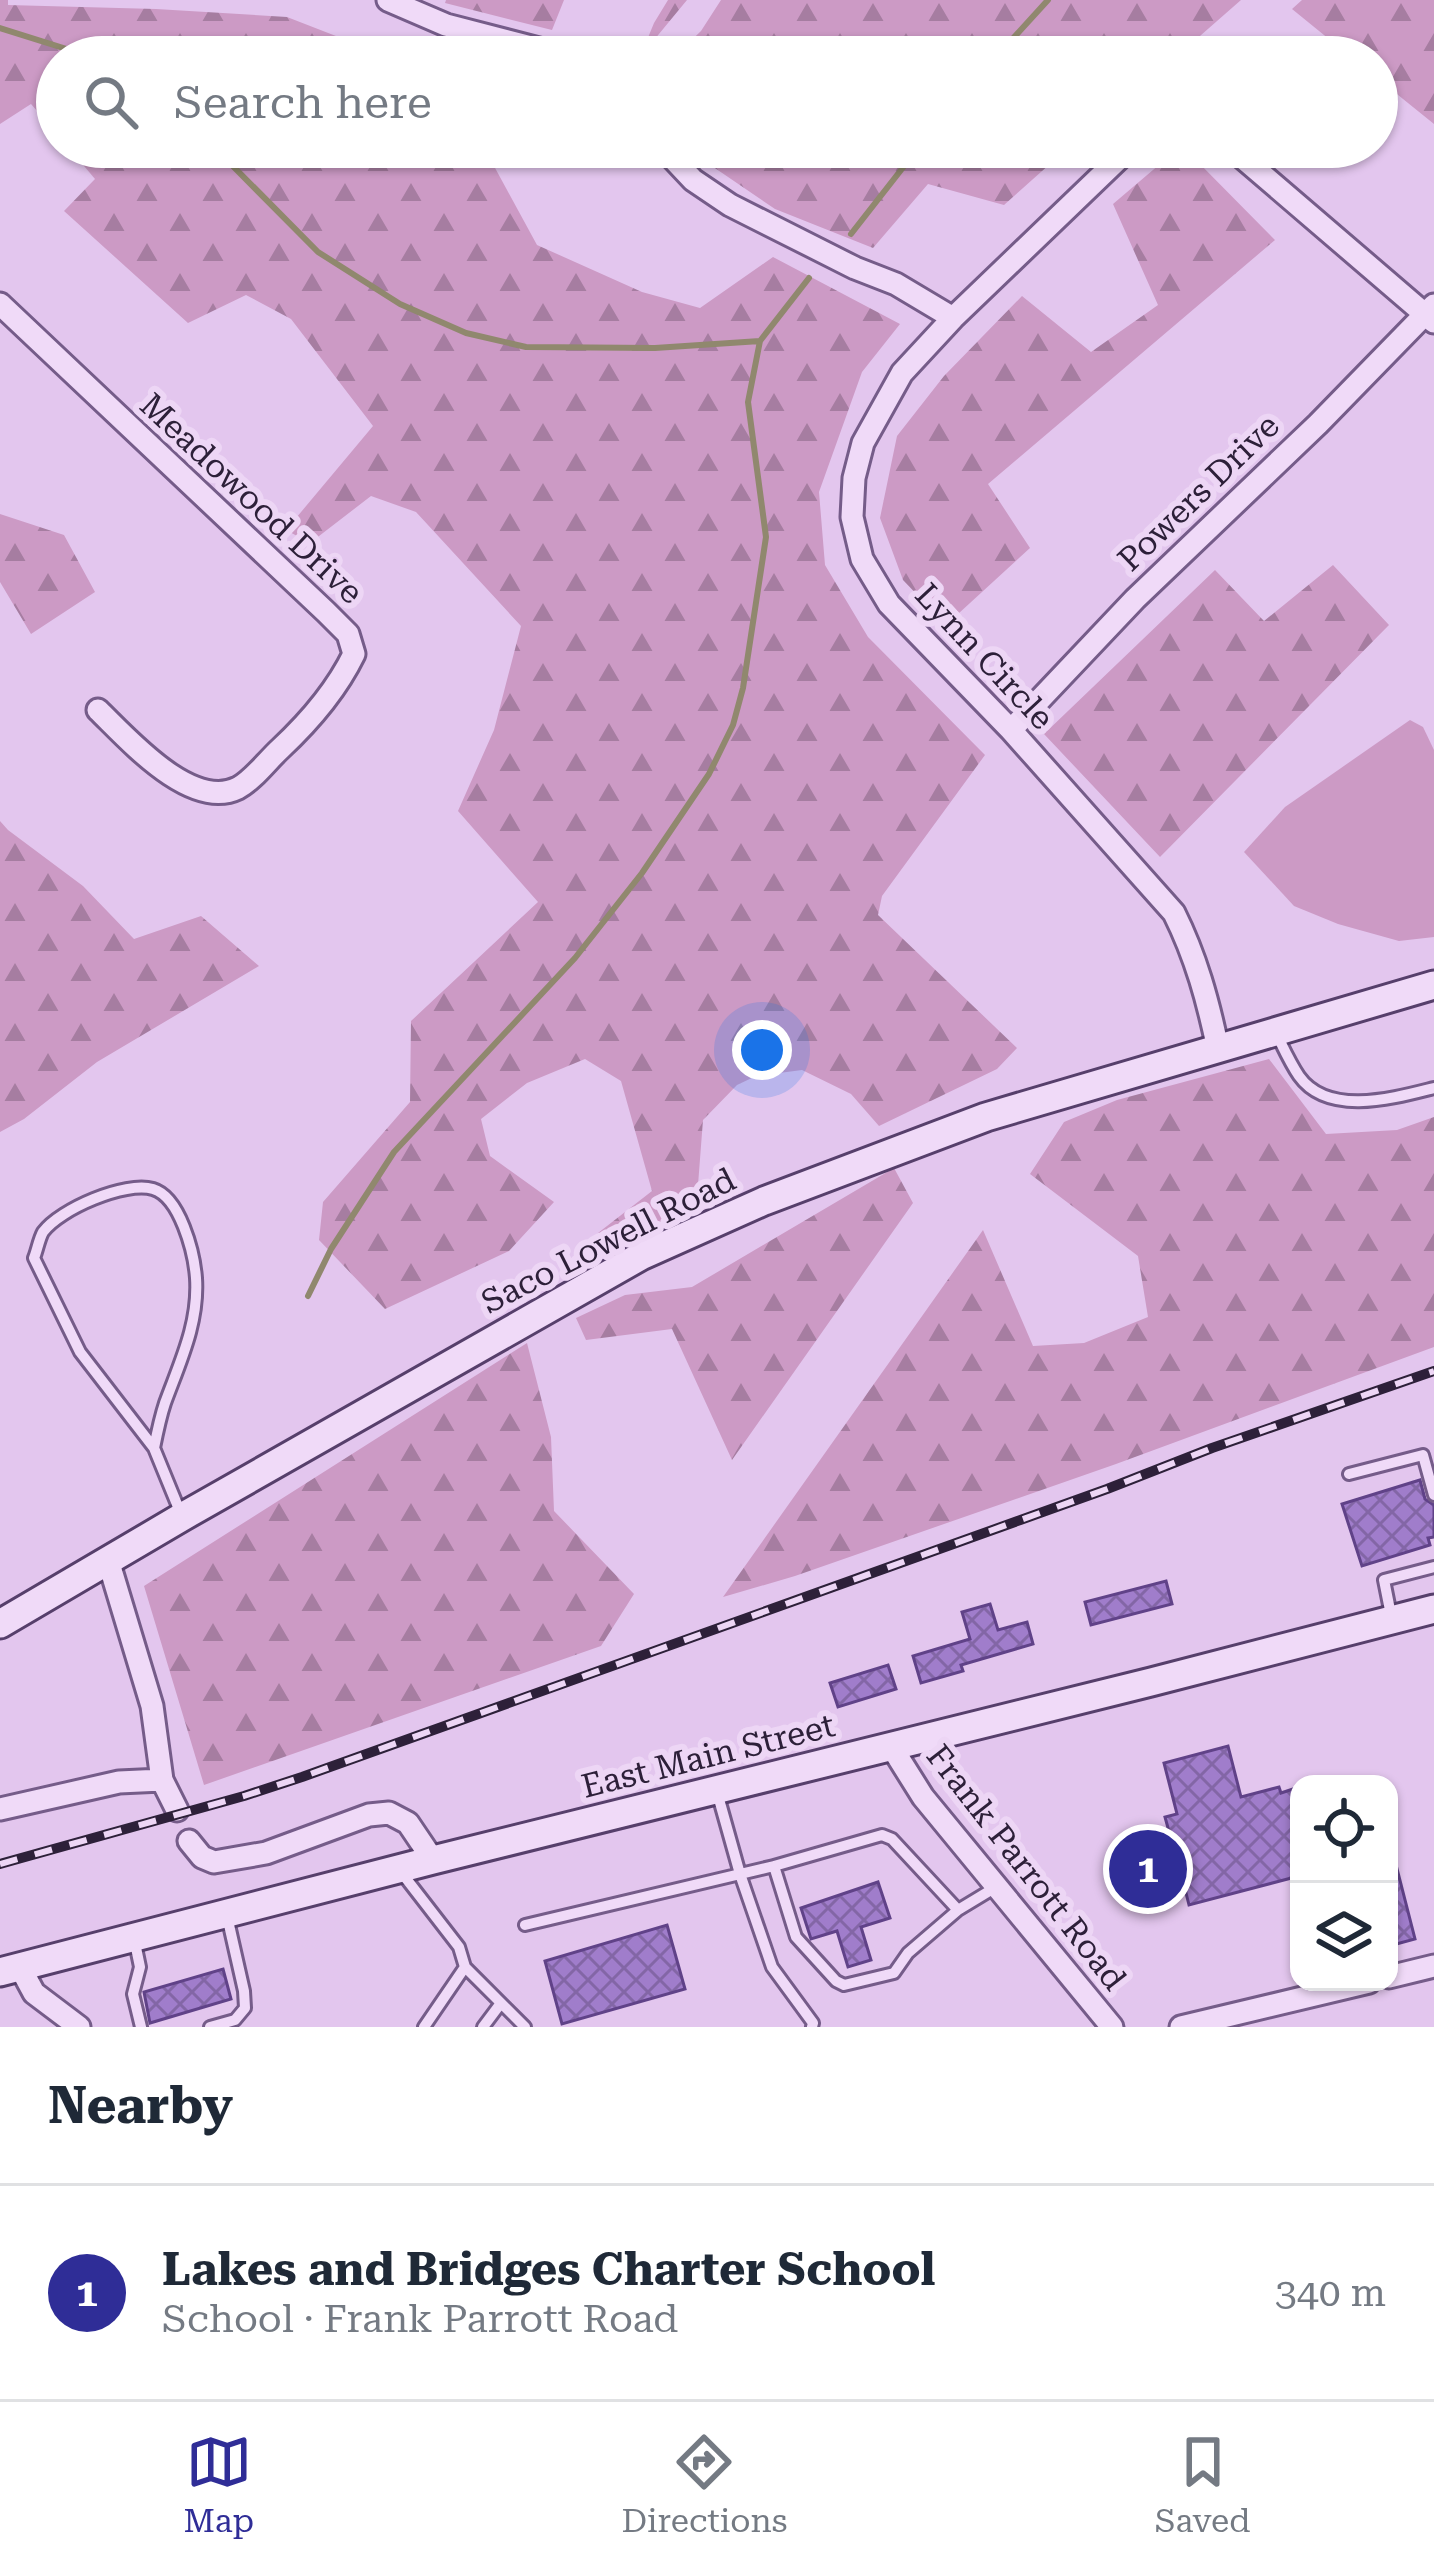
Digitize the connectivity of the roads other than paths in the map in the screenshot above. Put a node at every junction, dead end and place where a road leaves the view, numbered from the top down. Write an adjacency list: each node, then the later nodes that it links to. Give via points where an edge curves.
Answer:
1 (388, 0): 2 (street)
2 (489, 36)
3 (682, 168): 8 (street, via 730,206)
4 (1109, 168): 8 (street, Lynn Circle)
5 (1255, 168): 7 (street)
6 (0, 304): 9 (street, Meadowood Drive, via 326,612 348,634 354,654 299,731 239,787 216,794 176,779)
7 (1431, 314): 10 (street, Powers Drive)
8 (953, 319): 10 (street, Lynn Circle, via 902,373 863,443 852,517 862,559 889,604)
9 (98, 710)
10 (1010, 730): 13 (street, Lynn Circle, via 1174,913 1192,949)
11 (1434, 985): 12 (street, Saco Lowell Road)
12 (1275, 1030): 13 (street, Saco Lowell Road); 14 (lane, via 1299,1077 1336,1100)
13 (1218, 1049): 18 (street, Saco Lowell Road, via 986,1117 641,1256)
14 (1434, 1088)
15 (154, 1448): 15 (lane, via 80,1352 34,1258 44,1232 75,1207 124,1189 154,1190 173,1204 196,1276 188,1347); 18 (lane)
16 (1349, 1474): 17 (lane, via 1423,1455)
17 (1434, 1495)
18 (182, 1517): 19 (street, Saco Lowell Road)
19 (108, 1559): 23 (street, Saco Lowell Road); 25 (street, via 152,1706)
20 (1433, 1572): 22 (lane, via 1384,1580)
21 (1434, 1609): 22 (street, East Main Street)
22 (1392, 1620): 24 (street, East Main Street)
23 (0, 1624)
24 (891, 1746): 26 (street, East Main Street); 34 (street, Frank Parrott Road)
25 (162, 1780): 27 (street, via 119,1781); 28 (street)
26 (716, 1789): 30 (street, East Main Street); 33 (lane)
27 (0, 1809)
28 (178, 1810)
29 (189, 1841): 30 (street, via 214,1862 389,1813 408,1823)
30 (434, 1859): 32 (street, East Main Street)
31 (774, 1866): 33 (lane); 35 (lane, via 882,1835); 35 (lane, via 796,1937 844,1985 894,1973)
32 (399, 1869): 36 (street, East Main Street); 40 (lane, via 459,1947)
33 (740, 1874): 37 (lane); 51 (lane, via 772,1967)
34 (997, 1887): 35 (lane); 52 (street, Frank Parrott Road)
35 (958, 1910)
36 (227, 1914): 38 (street, East Main Street); 47 (lane, via 245,2008)
37 (525, 1925)
38 (134, 1938): 41 (street, East Main Street); 46 (lane)
39 (1434, 1966): 42 (street)
40 (465, 1967): 44 (lane); 48 (lane)
41 (10, 1970): 45 (street)
42 (1398, 1975)
43 (1331, 1991): 53 (street)
44 (501, 2002): 49 (lane); 50 (lane)
45 (79, 2027)
46 (141, 2027)
47 (210, 2027)
48 (424, 2027)
49 (483, 2027)
50 (525, 2027)
51 (812, 2027)
52 (1112, 2027)
53 (1181, 2027)

